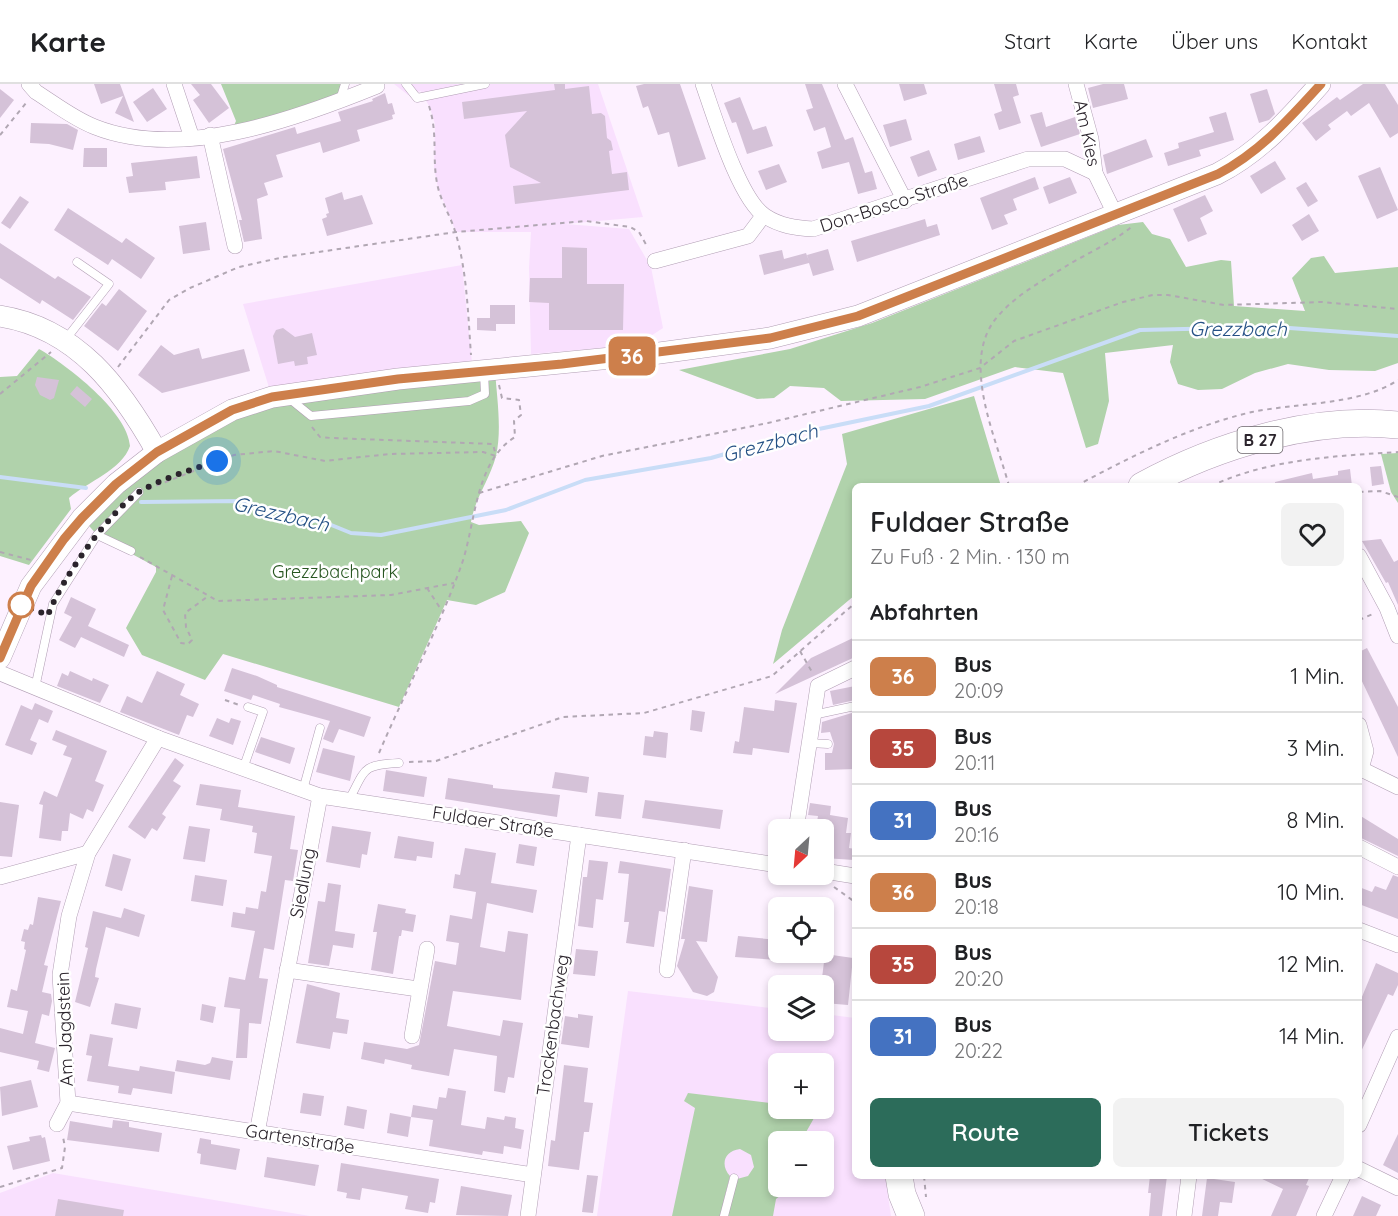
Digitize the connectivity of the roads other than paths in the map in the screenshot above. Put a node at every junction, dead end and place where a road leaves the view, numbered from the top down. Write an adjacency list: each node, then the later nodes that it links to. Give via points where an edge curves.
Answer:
1 (174, 84): 13 (street)
2 (345, 84): 11 (lane)
3 (406, 84): 4 (lane, via 417,98)
4 (484, 84)
5 (704, 84): 16 (street, Don-Bosco-Straße, via 746,194)
6 (845, 84): 15 (street)
7 (1076, 84): 14 (street, Am Kies, via 1091,139)
8 (1320, 84): 17 (main road, via 1246,158)
9 (377, 86): 11 (street)
10 (32, 88): 13 (street, via 68,113 103,130 160,140)
11 (339, 102): 12 (street)
12 (210, 135): 13 (street); 18 (street)
13 (192, 138)
14 (1095, 173): 15 (street, Don-Bosco-Straße, via 1065,159 1028,159); 17 (street, Am Kies)
15 (905, 201): 16 (street, Don-Bosco-Straße, via 813,229 789,228)
16 (763, 216): 19 (street, via 748,236)
17 (1124, 219): 23 (main road, via 858,316 770,338)
18 (235, 246)
19 (655, 261)
20 (77, 262): 22 (lane, via 109,284)
21 (0, 316): 22 (main road, via 42,327)
22 (65, 341): 26 (main road, via 84,353 109,378 134,411)
23 (484, 372): 24 (main road, via 398,379); 24 (lane, via 485,394 469,401 311,416)
24 (287, 396): 26 (main road, via 232,410)
25 (1395, 425): 27 (highway, B 27, via 1314,429 1228,448); 28 (highway, B 27, via 1353,438 1290,447 1235,461)
26 (157, 452): 34 (main road, via 103,496 64,539 22,604)
27 (1148, 483)
28 (1177, 483)
29 (139, 492): 30 (lane)
30 (97, 535): 31 (lane); 37 (lane, via 52,604)
31 (131, 551)
32 (1362, 562): 33 (street)
33 (1398, 636)
34 (0, 658)
35 (852, 669): 40 (street, via 818,686)
36 (0, 673): 37 (street, Fuldaer Straße)
37 (35, 688): 43 (street, Fuldaer Straße)
38 (248, 707): 48 (lane, via 263,712)
39 (852, 707): 40 (lane)
40 (813, 715): 44 (street)
41 (320, 728): 51 (lane)
42 (1362, 736): 47 (street, via 1366,751)
43 (158, 738): 48 (street, Fuldaer Straße); 58 (street, Am Jagdstein)
44 (809, 743): 45 (lane); 54 (street)
45 (828, 744)
46 (399, 763): 53 (lane, via 374,764 366,769)
47 (1362, 763)
48 (243, 769): 51 (street, Fuldaer Straße)
49 (1362, 770): 50 (street)
50 (1398, 787)
51 (303, 792): 52 (street, Fuldaer Straße)
52 (320, 796): 53 (street, Fuldaer Straße); 67 (street, Siedlung)
53 (349, 800): 55 (street, Fuldaer Straße)
54 (798, 819)
55 (579, 835): 57 (street, Fuldaer Straße); 77 (street, Trockenbachweg)
56 (1362, 849): 60 (street)
57 (684, 850): 59 (street, Fuldaer Straße); 68 (street)
58 (88, 853): 63 (street); 72 (street, Am Jagdstein, via 69,916 60,975)
59 (768, 863)
60 (1398, 867)
61 (834, 873): 62 (street)
62 (852, 876)
63 (0, 877)
64 (1362, 931): 65 (street)
65 (1398, 945)
66 (427, 949): 69 (street)
67 (287, 970): 69 (street); 75 (street, Siedlung)
68 (667, 970)
69 (418, 989): 70 (street)
70 (412, 1036)
71 (1398, 1037): 73 (street)
72 (68, 1103): 74 (street, Am Jagdstein); 75 (street, Gartenstraße)
73 (1362, 1118)
74 (57, 1124)
75 (257, 1133): 77 (street, Gartenstraße)
76 (1362, 1170): 83 (street)
77 (533, 1175): 85 (street, Trockenbachweg)
78 (734, 1178): 86 (lane)
79 (900, 1179): 84 (highway, via 902,1194)
80 (912, 1179): 84 (highway)
81 (1189, 1179): 87 (street)
82 (1342, 1179): 88 (street)
83 (1398, 1188)
84 (917, 1213)
85 (528, 1216)
86 (724, 1216)
87 (1184, 1216)
88 (1324, 1216)

